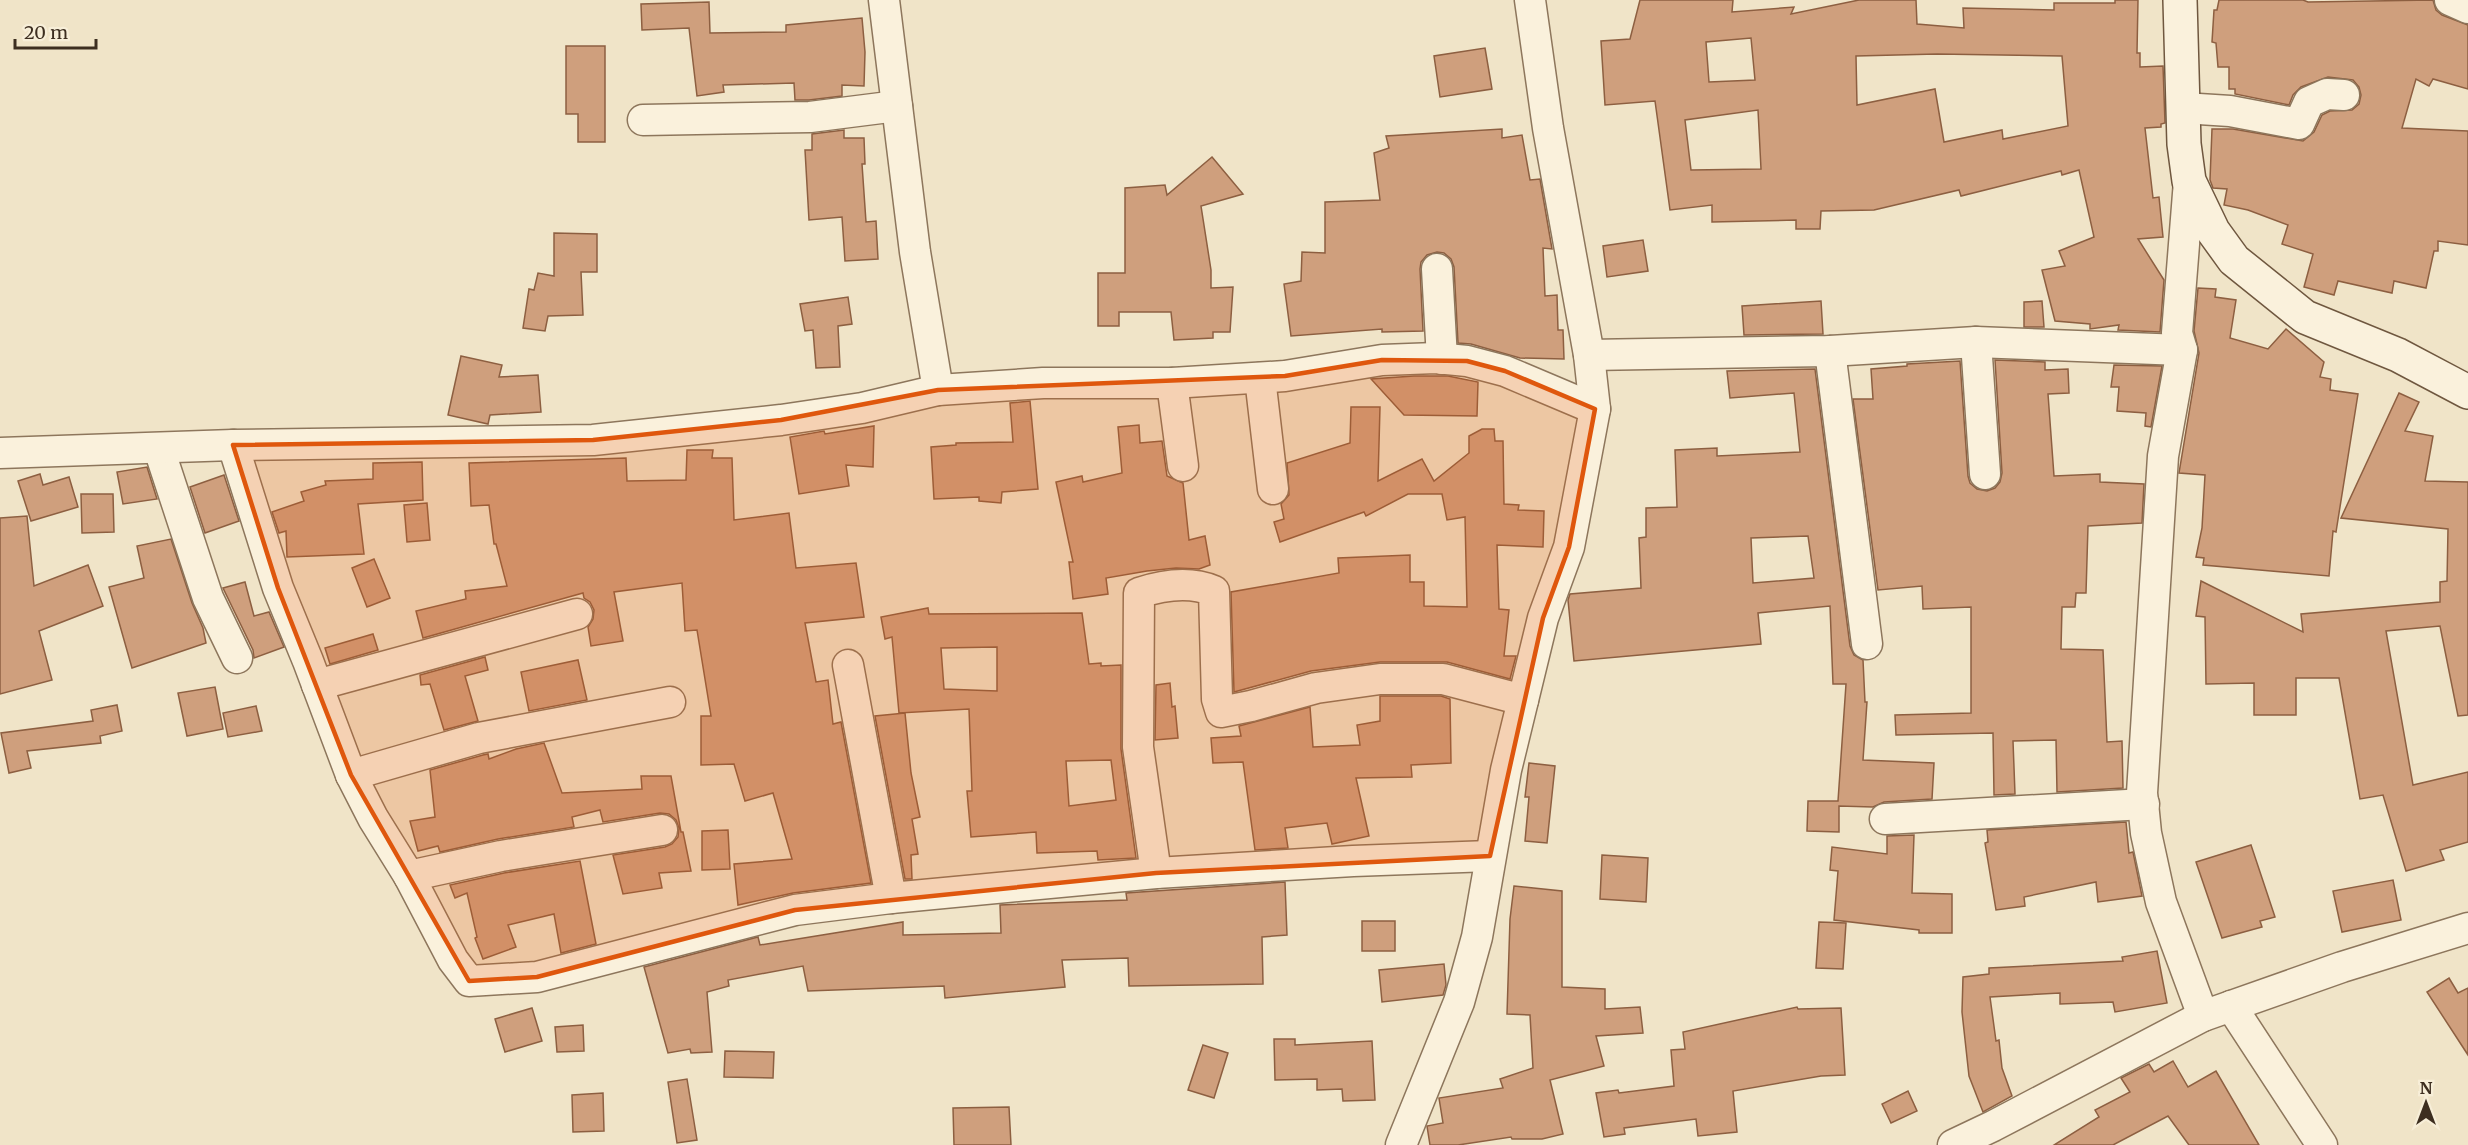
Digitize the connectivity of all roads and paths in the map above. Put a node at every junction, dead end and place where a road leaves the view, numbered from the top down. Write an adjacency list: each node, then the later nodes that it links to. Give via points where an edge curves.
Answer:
1 (884, 0): 7 (street)
2 (1530, 0): 15 (street, via 1548,128)
3 (2180, 0): 8 (street)
4 (2450, 0): 5 (street)
5 (2468, 8)
6 (2344, 94): 8 (street, via 2327,94 2308,102 2299,124 2230,111)
7 (897, 106): 9 (street, via 810,117); 19 (street, via 915,252)
8 (2183, 108): 10 (street)
9 (644, 120)
10 (2189, 181): 13 (street, via 2177,333); 20 (street, via 2213,231 2234,260 2305,317 2398,355)
11 (1437, 269): 16 (street)
12 (1976, 342): 13 (street); 14 (street); 26 (street)
13 (2182, 350): 36 (street, via 2163,456)
14 (1830, 351): 15 (street); 29 (street)
15 (1589, 355): 21 (street)
16 (1442, 359): 17 (street, via 1382,360); 21 (street, via 1505,371)
17 (1260, 378): 18 (street); 27 (street)
18 (1172, 383): 19 (street, via 1043,383); 25 (street)
19 (938, 390): 22 (street, via 862,408 781,420 593,440)
20 (2468, 392)
21 (1595, 409): 33 (street, via 1569,548 1543,618)
22 (233, 445): 23 (street); 32 (street, via 278,588)
23 (159, 449): 24 (street); 30 (street, via 208,598)
24 (0, 453)
25 (1182, 466)
26 (1985, 474)
27 (1273, 489)
28 (577, 614): 32 (street)
29 (1867, 644)
30 (237, 658)
31 (848, 666): 42 (street)
32 (317, 685): 35 (street)
33 (1523, 700): 39 (street); 40 (street, via 1443,678 1380,678 1316,688 1221,712 1217,699 1214,591 1200,585 1160,586 1139,593 1138,747)
34 (670, 702): 35 (street, via 478,738)
35 (351, 776): 41 (street)
36 (2144, 804): 37 (street); 45 (street, via 2161,902)
37 (1885, 819)
38 (662, 830): 41 (street, via 501,856)
39 (1490, 856): 40 (street); 46 (street, via 1477,938 1459,1002)
40 (1156, 873): 42 (street)
41 (409, 876): 42 (street, via 453,960 469,981 537,977 795,910)
42 (891, 898)
43 (2468, 928): 44 (street)
44 (2231, 1006): 45 (street); 48 (street)
45 (2203, 1016): 47 (street)
46 (1401, 1145)
47 (1953, 1145)
48 (2322, 1145)

